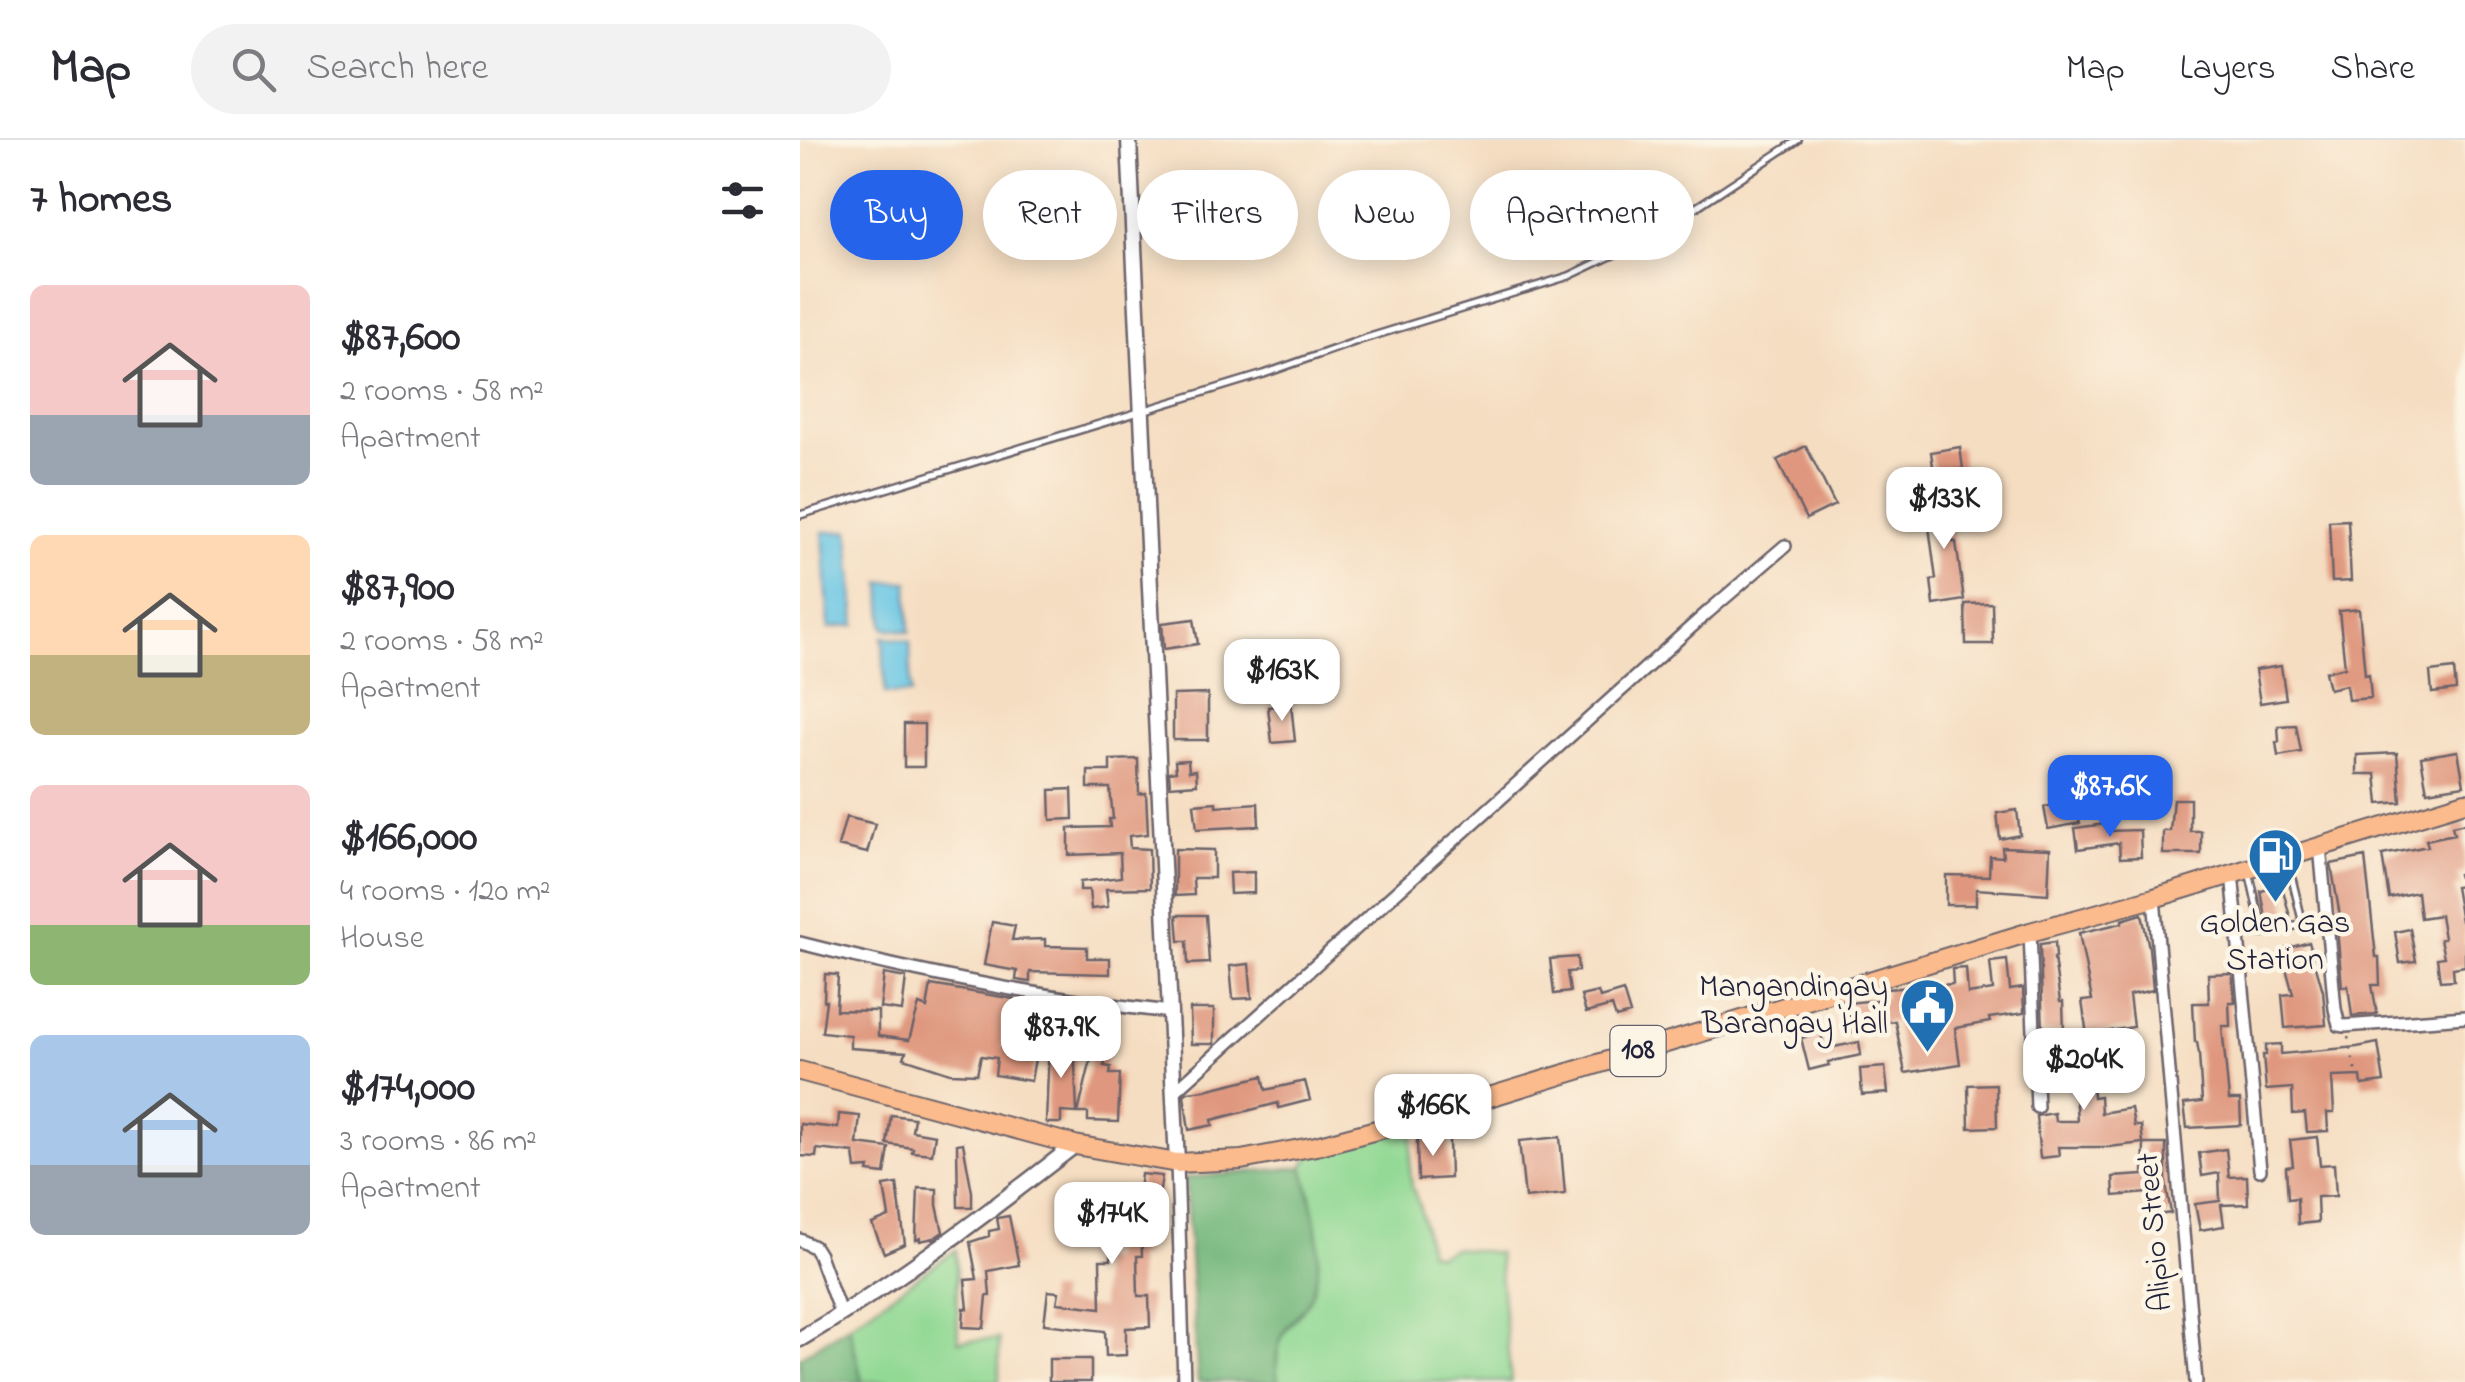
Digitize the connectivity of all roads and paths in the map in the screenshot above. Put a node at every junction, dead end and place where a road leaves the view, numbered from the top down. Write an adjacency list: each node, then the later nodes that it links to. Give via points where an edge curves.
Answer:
1 (1128, 140): 3 (street)
2 (1798, 140): 3 (lane, via 1651,238 1570,276)
3 (1142, 410): 4 (lane); 13 (street)
4 (800, 514)
5 (1785, 546): 18 (street)
6 (2465, 802): 7 (main road, 108)
7 (2320, 846): 8 (main road, 108); 15 (street, via 2336,1020)
8 (2287, 856): 9 (main road, 108); 9 (lane, via 2303,924 2264,934)
9 (2240, 871): 10 (main road, 108); 22 (street)
10 (2154, 898): 11 (main road, 108); 27 (street, Alipio Street)
11 (2030, 932): 19 (street); 21 (main road, 108, via 1414,1120 1241,1160)
12 (800, 943): 13 (street, via 1021,993)
13 (1171, 1012): 18 (street)
14 (2465, 1016): 15 (street)
15 (2345, 1026): 17 (path)
16 (800, 1071): 20 (main road, 108)
17 (2356, 1073)
18 (1174, 1092): 21 (street)
19 (2037, 1107)
20 (1075, 1146): 21 (main road, 108); 24 (street)
21 (1177, 1162): 26 (street)
22 (2260, 1170)
23 (800, 1240): 24 (street, via 819,1255)
24 (841, 1316): 25 (street)
25 (800, 1340)
26 (1184, 1382)
27 (2196, 1382)

